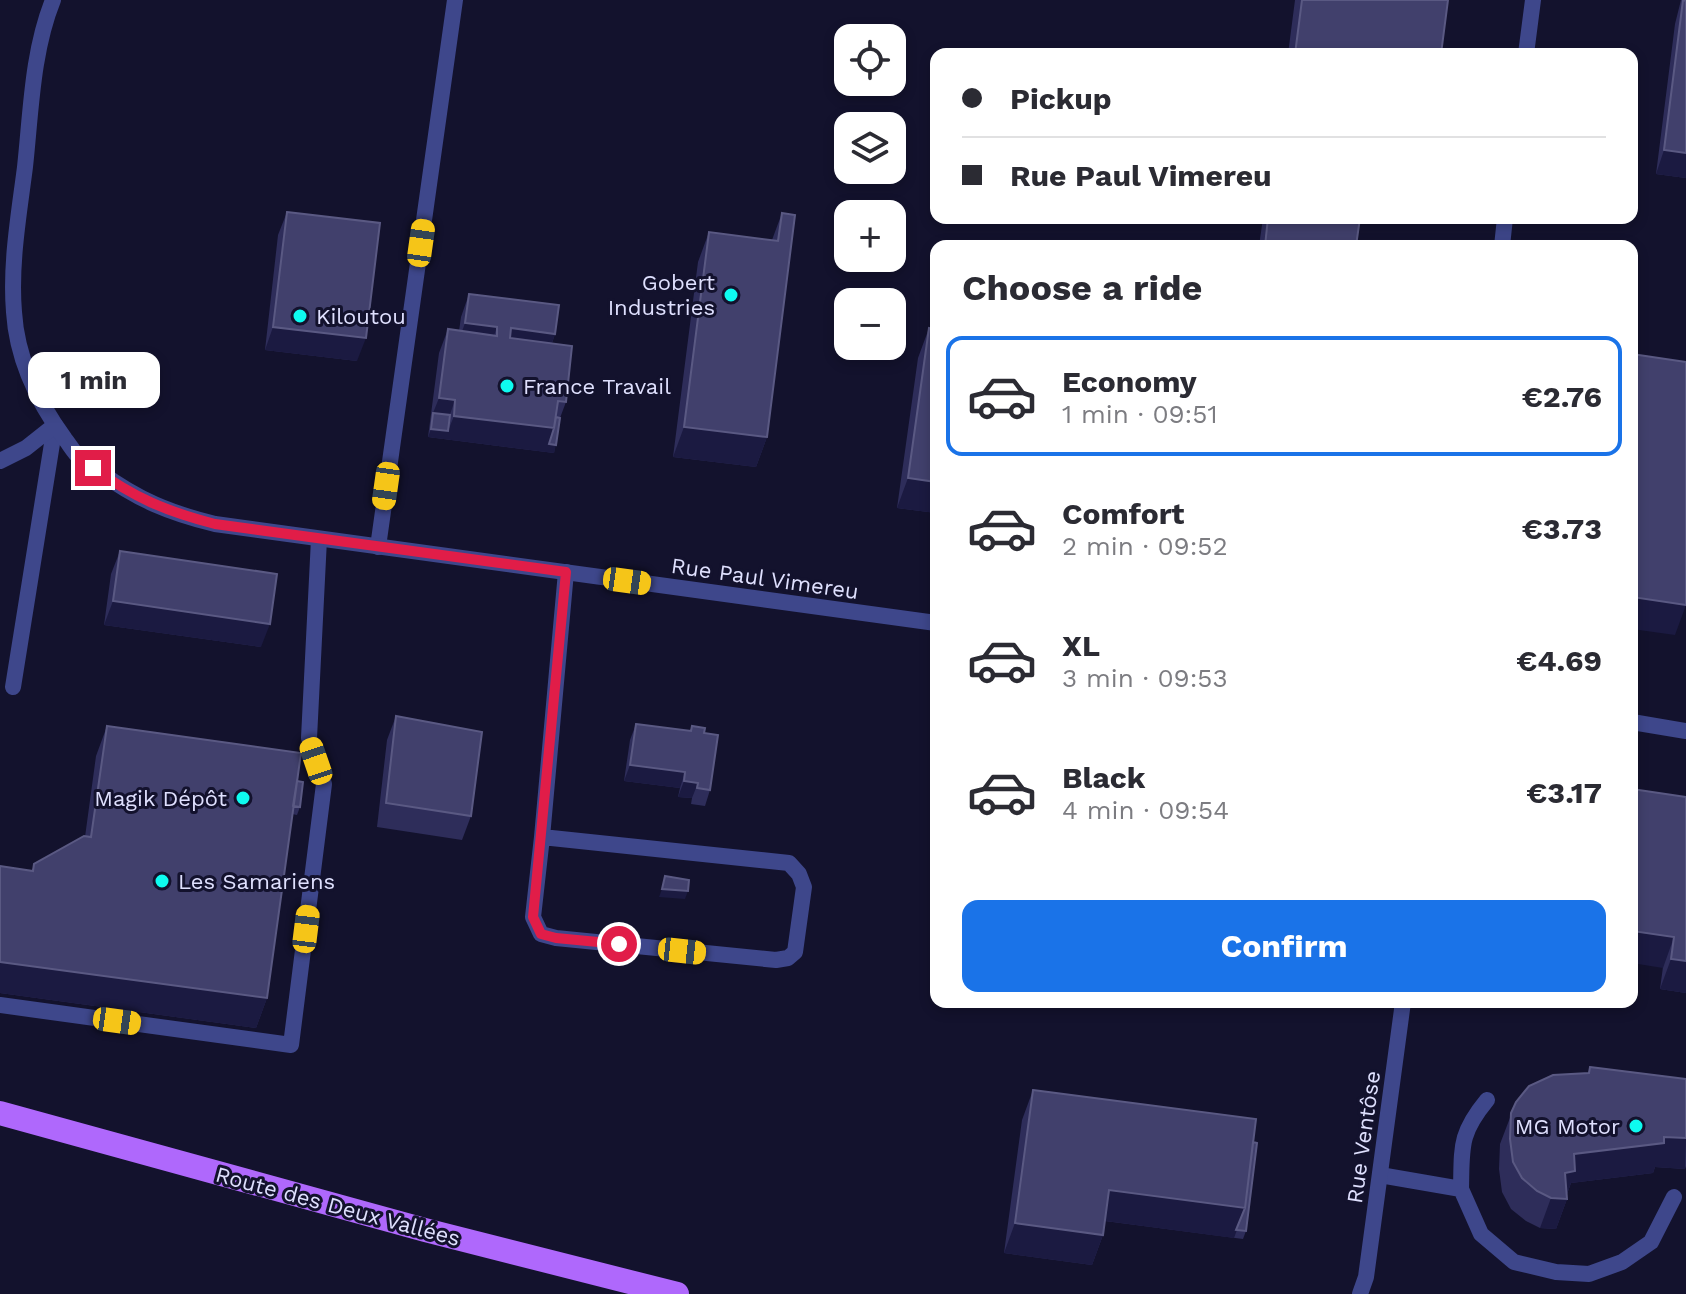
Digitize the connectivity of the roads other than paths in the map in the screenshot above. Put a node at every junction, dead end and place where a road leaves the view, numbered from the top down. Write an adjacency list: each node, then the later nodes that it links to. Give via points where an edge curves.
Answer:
1 (53, 0): 5 (street, Rue Paul Vimereu, via 37,58 13,311 21,356)
2 (455, 0): 8 (street)
3 (1533, 0): 4 (street)
4 (1527, 48)
5 (55, 425): 6 (street); 7 (street, Rue Paul Vimereu, via 79,457 144,501 215,524); 11 (street)
6 (0, 461)
7 (319, 539): 8 (street, Rue Paul Vimereu); 15 (street, via 309,738 324,784 291,1045)
8 (378, 547): 9 (street, Rue Paul Vimereu)
9 (566, 572): 10 (street, Rue Paul Vimereu); 14 (street)
10 (930, 622)
11 (13, 687)
12 (1638, 723): 13 (street)
13 (1686, 731)
14 (542, 837): 14 (street, via 533,917 541,934 776,960 795,952 804,887 789,863)
15 (0, 1005)
16 (1402, 1008): 19 (street, Rue Ventôse)
17 (1487, 1100): 20 (street, via 1472,1118 1462,1144)
18 (0, 1113): 23 (main road, Route des Deux Vallées)
19 (1380, 1175): 20 (street); 22 (street, Rue Ventôse)
20 (1461, 1189): 21 (street, via 1481,1234 1514,1262 1589,1274 1622,1262 1651,1242)
21 (1674, 1197)
22 (1368, 1286): 24 (street, Rue Ventôse)
23 (677, 1294)
24 (1360, 1294)

